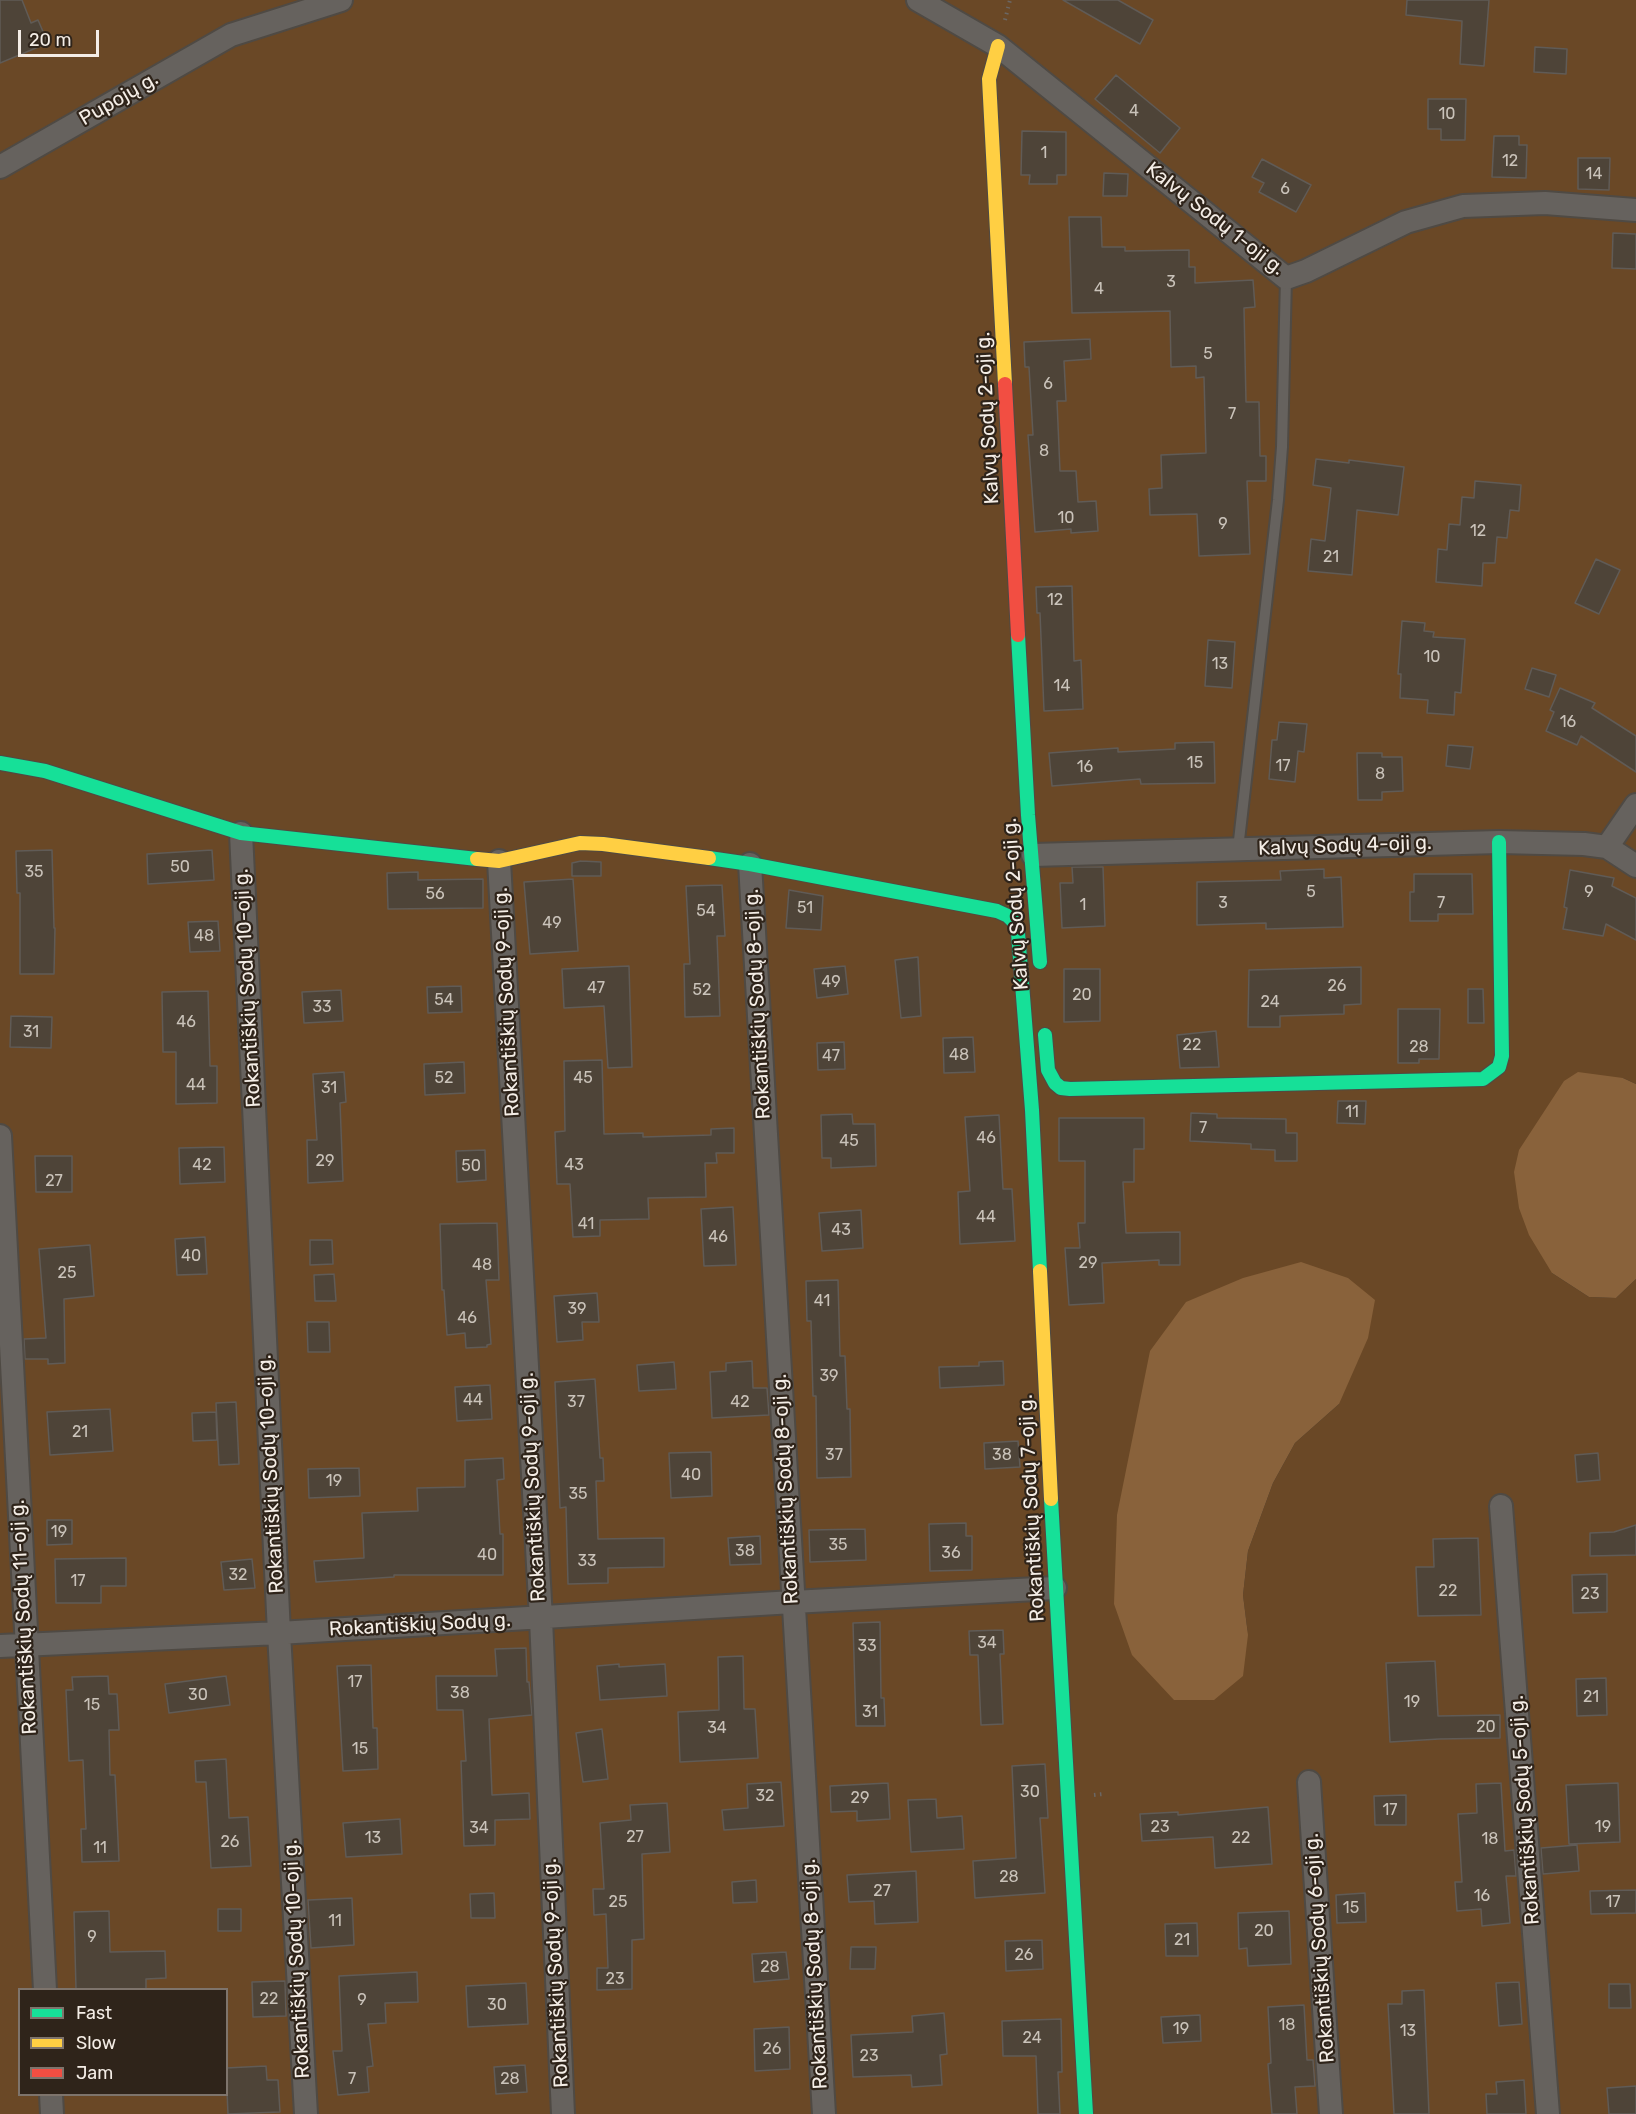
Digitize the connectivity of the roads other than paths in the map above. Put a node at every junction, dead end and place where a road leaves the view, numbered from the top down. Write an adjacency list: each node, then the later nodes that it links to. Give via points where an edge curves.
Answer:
1 (341, 0): 4 (street, Pupojų g., via 231,35)
2 (918, 0): 3 (street, Kalvų Sodų 1-oji g.)
3 (998, 46): 6 (street, Kalvų Sodų 1-oji g.); 13 (street, Kalvų Sodų 2-oji g., via 989,79)
4 (0, 167)
5 (1636, 210): 6 (street, Kalvų Sodų 1-oji g., via 1545,203 1463,206 1406,222)
6 (1286, 279): 12 (lane, via 1278,500)
7 (0, 763): 9 (street, via 45,771)
8 (1636, 805): 11 (street)
9 (241, 833): 14 (street); 24 (street, Rokantiškių Sodų 10-oji g.)
10 (1499, 842): 11 (street, Kalvų Sodų 4-oji g.); 12 (street, Kalvų Sodų 4-oji g.); 18 (street, via 1502,1056 1499,1067 1483,1079 1061,1088 1048,1070)
11 (1607, 847): 16 (street)
12 (1238, 849): 13 (street, Kalvų Sodų 4-oji g.)
13 (1033, 855): 17 (street, Kalvų Sodų 2-oji g.)
14 (499, 861): 15 (street, via 580,843); 23 (street, Rokantiškių Sodų 9-oji g.)
15 (750, 864): 21 (street, Rokantiškių Sodų 7-oji g., via 997,911 1015,923 1032,1110); 22 (street, Rokantiškių Sodų 8-oji g.)
16 (1636, 866)
17 (1041, 977)
18 (1044, 1023)
19 (0, 1136): 25 (street, Rokantiškių Sodų 11-oji g.)
20 (1500, 1506): 36 (street, Rokantiškių Sodų 5-oji g.)
21 (1055, 1588): 22 (street, Rokantiškių Sodų g.); 34 (street, Rokantiškių Sodų 7-oji g.)
22 (793, 1602): 23 (street, Rokantiškių Sodų g.); 33 (street, Rokantiškių Sodų 8-oji g.)
23 (541, 1619): 24 (street, Rokantiškių Sodų g.); 32 (street, Rokantiškių Sodų 9-oji g.)
24 (279, 1634): 25 (street, Rokantiškių Sodų g.); 31 (street, Rokantiškių Sodų 10-oji g.)
25 (25, 1644): 26 (street, Rokantiškių Sodų g.); 28 (street, Rokantiškių Sodų 11-oji g.)
26 (0, 1646)
27 (1309, 1782): 35 (street, Rokantiškių Sodų 6-oji g.)
28 (45, 1988)
29 (51, 2096): 30 (street)
30 (52, 2114)
31 (306, 2114)
32 (562, 2114)
33 (824, 2114)
34 (1086, 2114)
35 (1330, 2114)
36 (1548, 2114)

